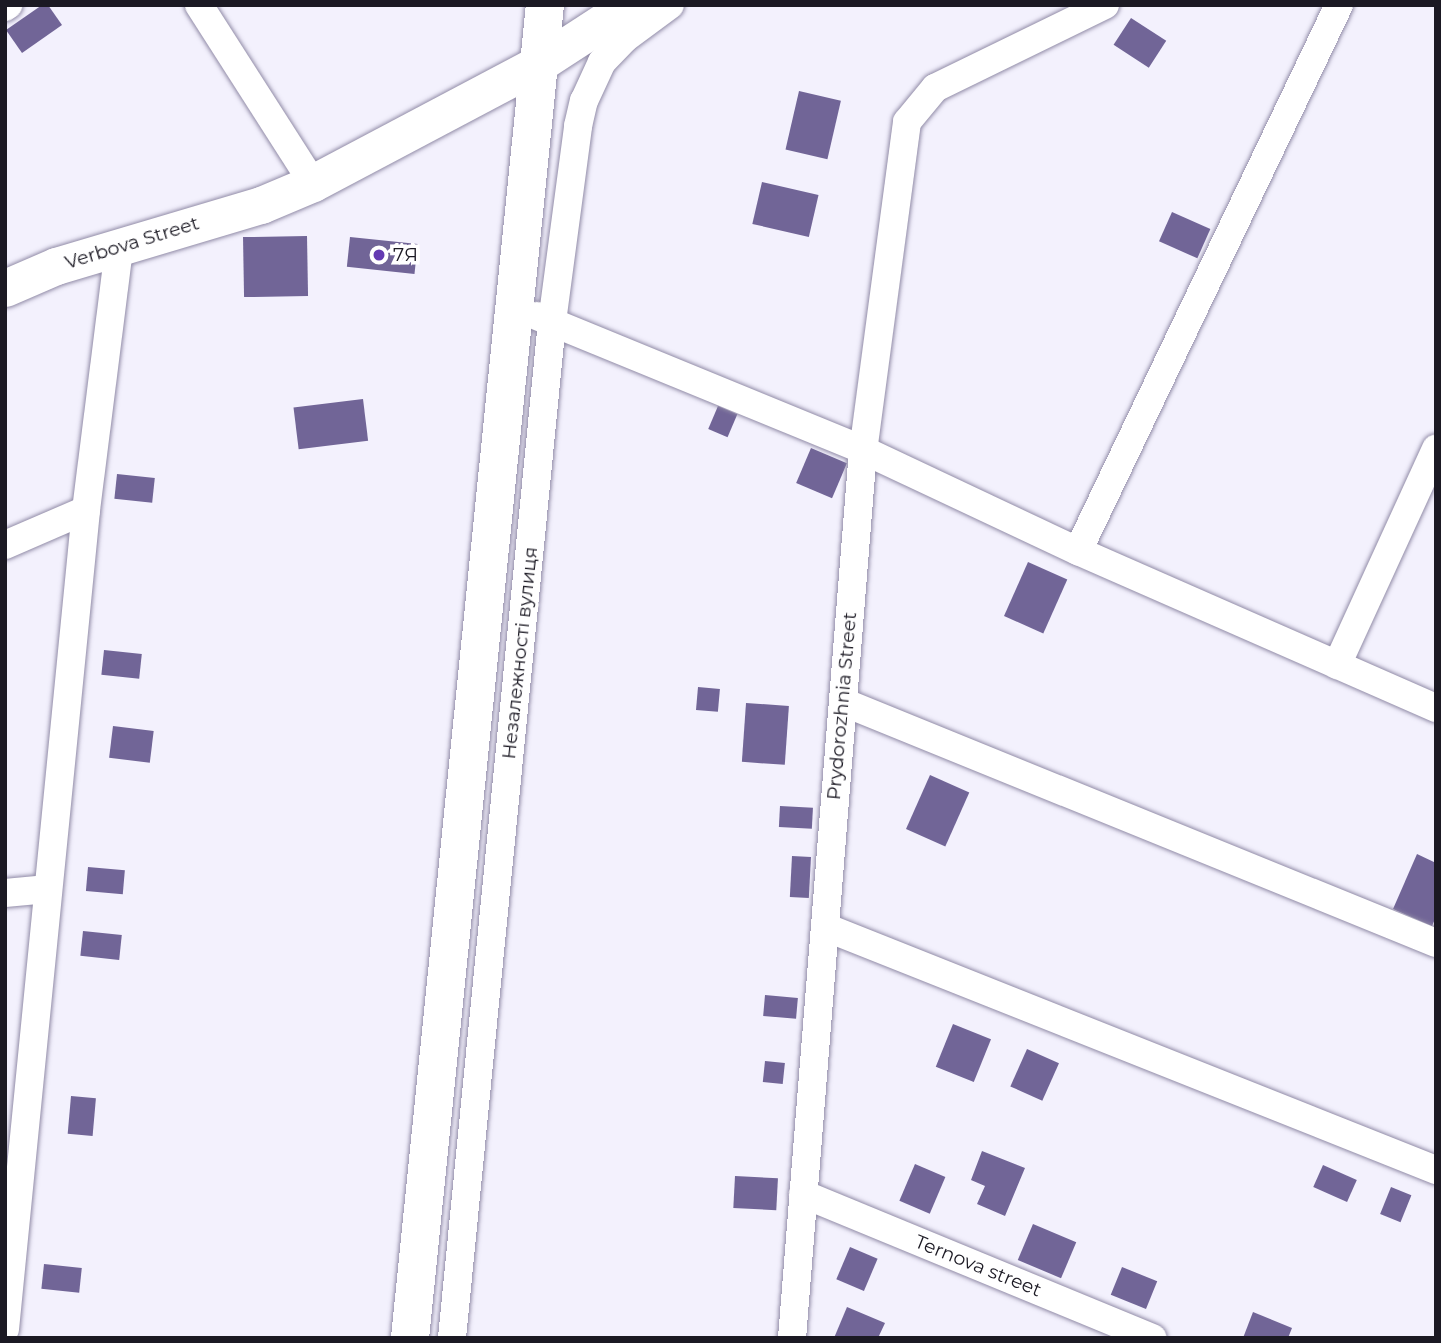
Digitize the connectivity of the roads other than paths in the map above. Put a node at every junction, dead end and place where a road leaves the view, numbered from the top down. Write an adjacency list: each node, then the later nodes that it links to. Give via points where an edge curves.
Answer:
1 (199, 5): 8 (street)
2 (545, 5): 7 (main road)
3 (629, 5): 7 (street, Verbova Street)
4 (670, 5): 12 (street, Незалежності вулиця, via 612,50 584,102)
5 (1105, 5): 14 (street, Prydorozhnia Street, via 935,88 907,122)
6 (1339, 5): 17 (street)
7 (540, 63): 8 (street, Verbova Street); 11 (main road)
8 (313, 183): 9 (street, Verbova Street, via 261,205)
9 (119, 248): 10 (street, Verbova Street, via 56,266); 15 (street)
10 (5, 288)
11 (515, 307): 12 (street); 29 (main road)
12 (552, 322): 14 (street); 30 (street, Незалежності вулиця)
13 (1436, 449): 18 (street)
14 (863, 450): 17 (street); 19 (street, Prydorozhnia Street)
15 (86, 510): 16 (street); 21 (street)
16 (5, 545)
17 (1079, 551): 18 (street)
18 (1337, 665): 20 (street)
19 (843, 702): 23 (street, Prydorozhnia Street); 24 (street)
20 (1436, 708)
21 (48, 890): 22 (street); 25 (street)
22 (5, 893)
23 (824, 927): 26 (street); 27 (street, Prydorozhnia Street)
24 (1436, 943)
25 (13, 1155): 28 (street)
26 (1436, 1170)
27 (803, 1194): 31 (street, Prydorozhnia Street); 32 (street, Ternova street)
28 (5, 1329)
29 (410, 1338)
30 (452, 1338)
31 (792, 1338)
32 (1153, 1338)

